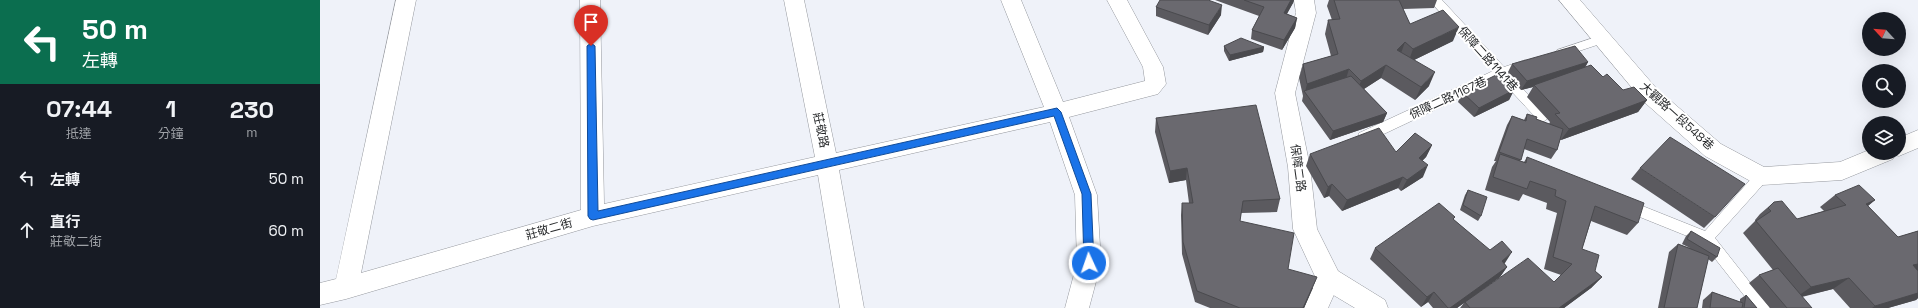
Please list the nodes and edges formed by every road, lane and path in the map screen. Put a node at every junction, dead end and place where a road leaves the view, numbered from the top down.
1 (406, 0) edge
2 (590, 0) edge
3 (794, 0) edge
4 (1011, 0) edge
5 (1118, 0) edge
6 (1304, 0) edge
7 (1435, 0) edge
8 (1570, 0) edge
9 (1602, 39) junction
10 (1552, 56) edge
11 (1537, 61) edge
12 (1501, 73) junction
13 (1057, 112) junction
14 (1542, 117) dead end
15 (1918, 139) edge
16 (1349, 144) edge
17 (1906, 144) edge
18 (1868, 160) edge
19 (828, 164) junction
20 (1762, 176) junction
21 (1612, 200) edge
22 (593, 216) junction
23 (1707, 238) junction
24 (1329, 279) junction
25 (346, 288) junction
26 (320, 294) edge
27 (852, 308) edge
28 (1077, 308) edge
29 (1316, 308) edge
30 (1376, 308) edge
31 (1763, 308) edge

1 - 25 street
2 - 22 street
3 - 19 street, 莊敬路
4 - 13 street
5 - 13 street, 莊敬二街
6 - 24 street, 保障二路
7 - 12 lane, 保障二路1141巷
8 - 9 street, 大觀路一段548巷
9 - 10 lane
9 - 20 street, 大觀路一段548巷
11 - 12 lane, 保障二路1167巷
12 - 14 lane, 保障二路1141巷
12 - 16 lane, 保障二路1167巷
13 - 19 street, 莊敬二街
13 - 28 street
15 - 17 street
18 - 20 street
19 - 22 street, 莊敬二街
19 - 27 street, 莊敬路
20 - 23 lane
21 - 23 lane
22 - 25 street, 莊敬二街
23 - 31 lane
24 - 29 street
24 - 30 street
25 - 26 street, 莊敬二街

